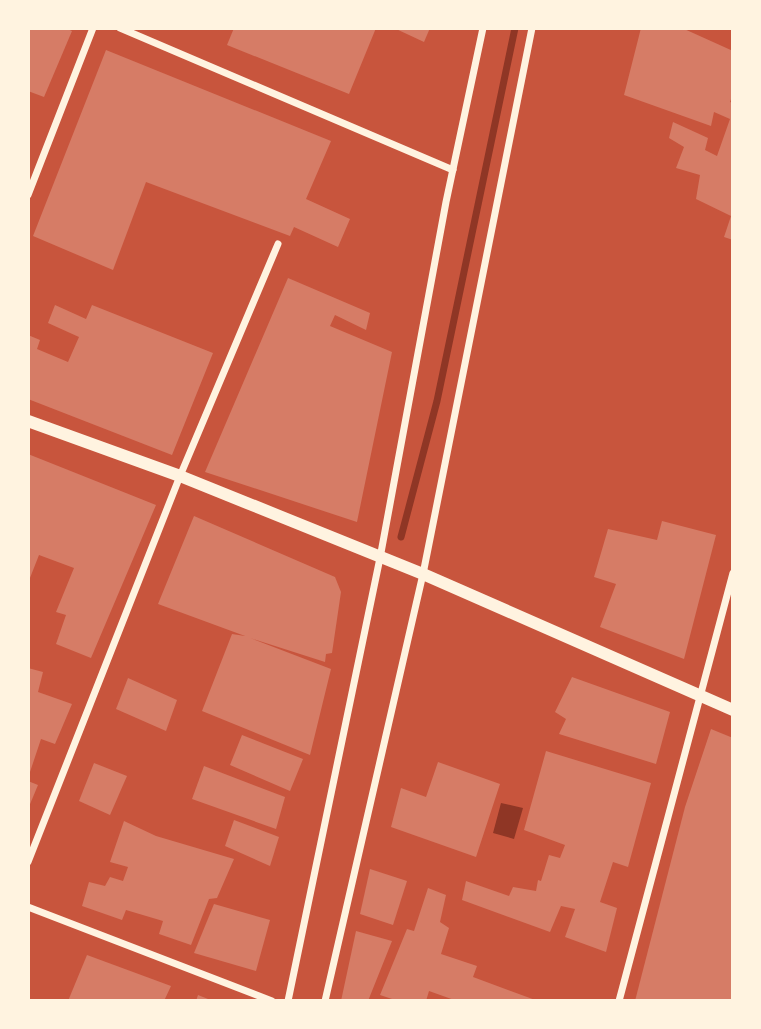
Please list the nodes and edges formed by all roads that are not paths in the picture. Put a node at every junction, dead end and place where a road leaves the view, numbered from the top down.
1 (93, 28) edge
2 (120, 28) edge
3 (483, 28) edge
4 (532, 28) edge
5 (453, 170) junction
6 (28, 195) edge
7 (278, 244) dead end
8 (28, 421) edge
9 (180, 476) junction
10 (380, 558) junction
11 (733, 573) edge
12 (423, 574) junction
13 (702, 697) junction
14 (733, 710) edge
15 (28, 862) edge
16 (28, 907) edge
17 (272, 1001) edge
18 (288, 1001) edge
19 (325, 1001) edge
20 (619, 1001) edge

1 - 6 street
2 - 5 street
3 - 5 street
4 - 12 street
5 - 10 street
7 - 9 street
8 - 9 street
9 - 10 street
9 - 15 street
10 - 12 street
10 - 18 street
11 - 13 street
12 - 13 street
12 - 19 street
13 - 14 street
13 - 20 street
16 - 17 street

